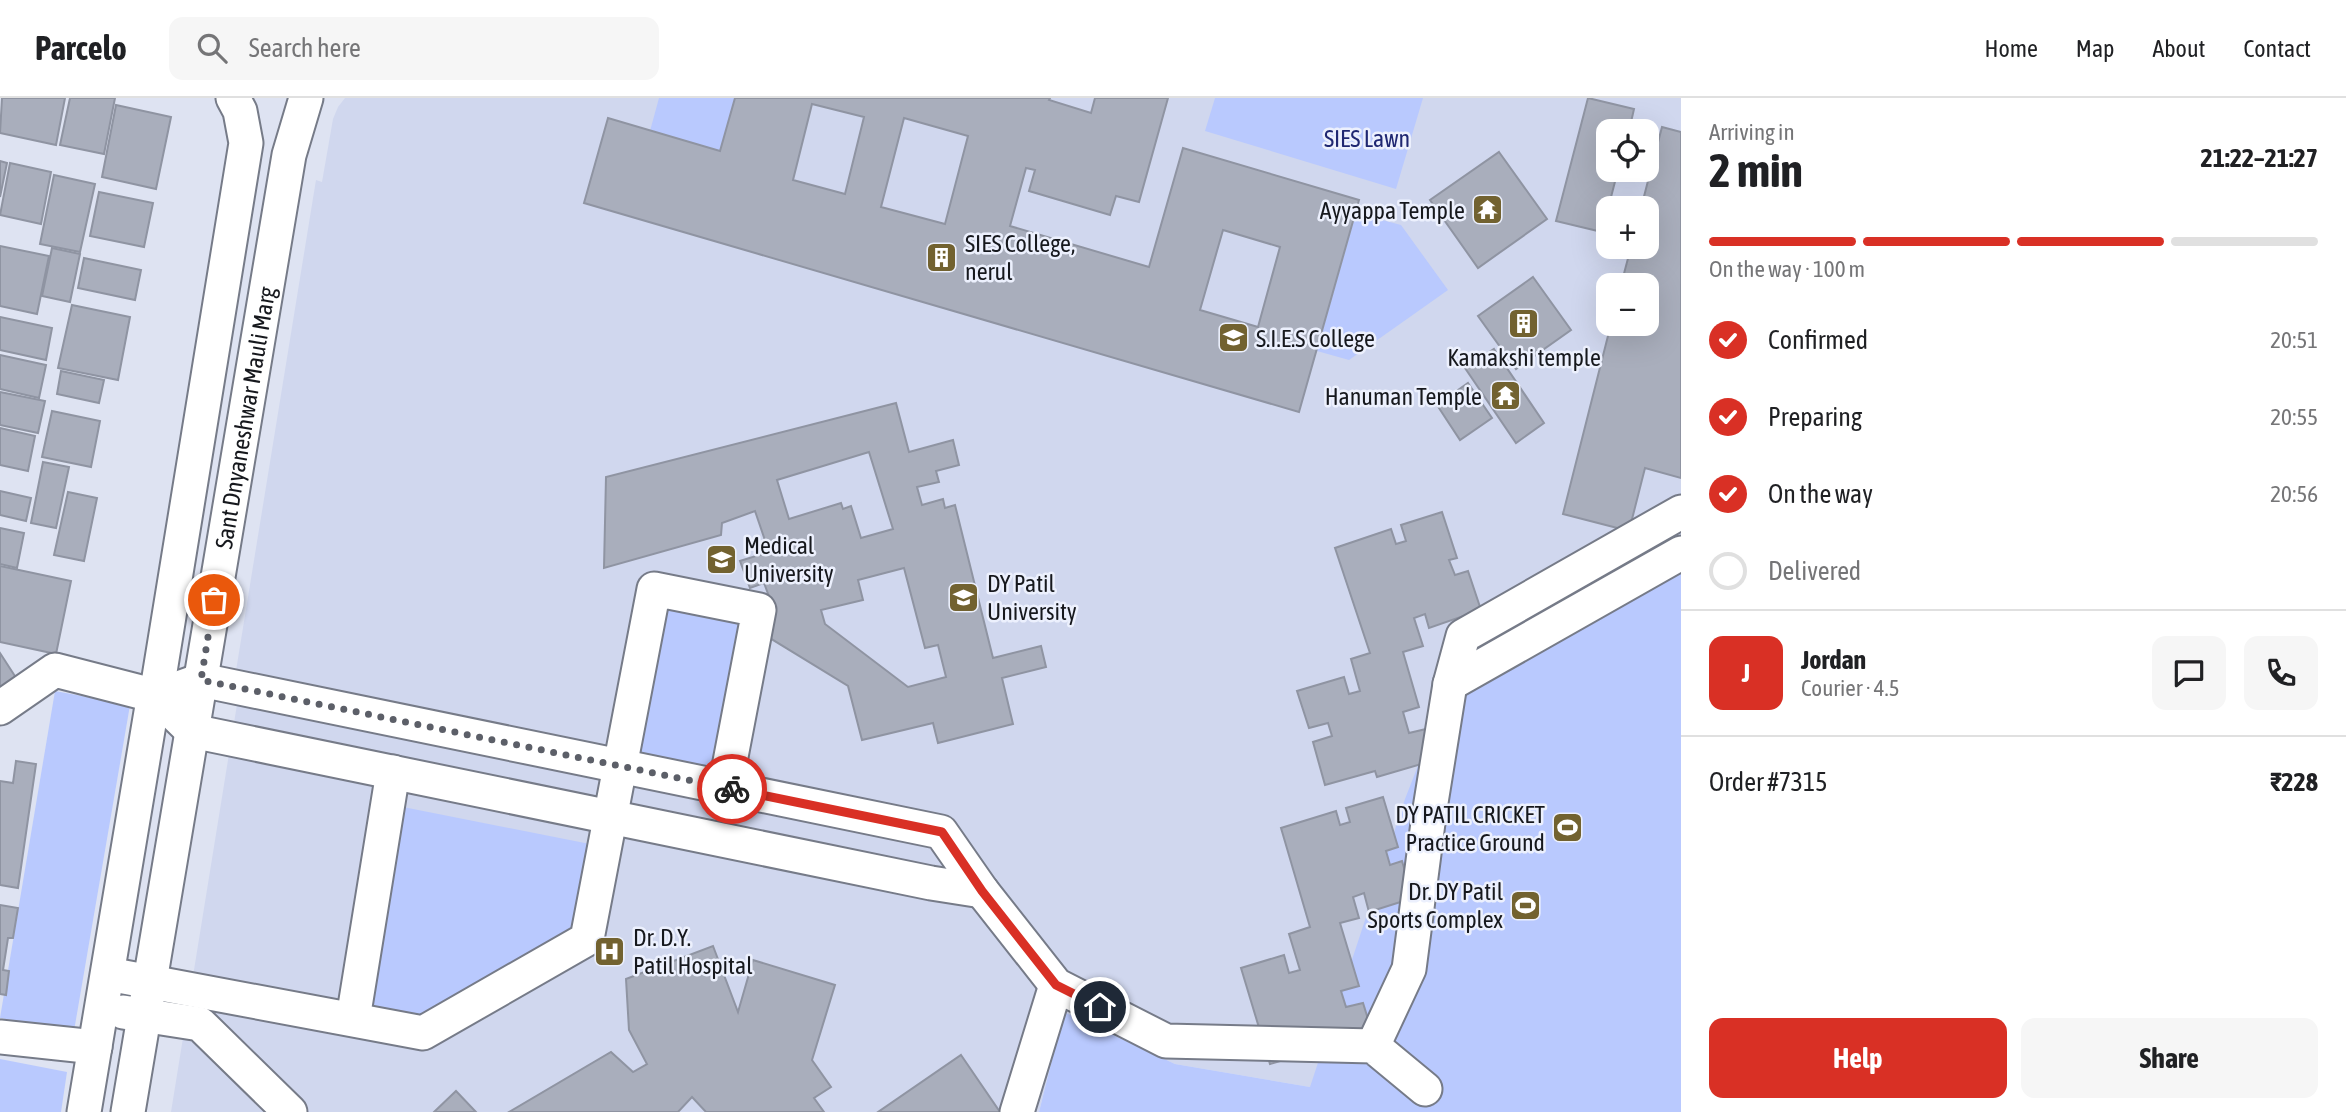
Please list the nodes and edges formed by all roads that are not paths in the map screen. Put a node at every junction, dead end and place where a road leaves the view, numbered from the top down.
1 (233, 98) edge
2 (306, 98) edge
3 (1681, 512) edge
4 (1681, 553) edge
5 (201, 680) junction
6 (1450, 684) junction
7 (156, 696) junction
8 (0, 708) edge
9 (192, 731) junction
10 (621, 766) junction
11 (393, 772) junction
12 (725, 788) junction
13 (611, 817) junction
14 (982, 891) junction
15 (108, 974) junction
16 (1056, 985) junction
17 (147, 998) junction
18 (102, 1009) junction
19 (353, 1019) junction
20 (0, 1037) edge
21 (1373, 1046) junction
22 (96, 1047) junction
23 (1425, 1089) dead end
24 (85, 1112) edge
25 (128, 1112) edge
26 (290, 1112) edge
27 (1017, 1112) edge

1 - 7 street, Sant Dnyaneshwar Mauli Marg
2 - 5 street, Sant Dnyaneshwar Mauli Marg
3 - 6 street
4 - 6 street
5 - 7 street
5 - 9 street, Sant Dnyaneshwar Mauli Marg
5 - 10 street
6 - 21 street
7 - 8 street
7 - 9 street
7 - 15 street, Sant Dnyaneshwar Mauli Marg
9 - 11 street
9 - 17 street, Sant Dnyaneshwar Mauli Marg
10 - 12 street
10 - 12 street
10 - 13 street
11 - 13 street
11 - 19 street
12 - 14 street
13 - 14 street
13 - 19 street
14 - 16 street
15 - 17 street
15 - 18 street, Sant Dnyaneshwar Mauli Marg
16 - 21 street
16 - 27 street
17 - 18 street
17 - 19 street
17 - 25 street, Sant Dnyaneshwar Mauli Marg
17 - 26 street
18 - 22 street, Sant Dnyaneshwar Mauli Marg
20 - 22 street
21 - 23 street
22 - 24 street, Sant Dnyaneshwar Mauli Marg

